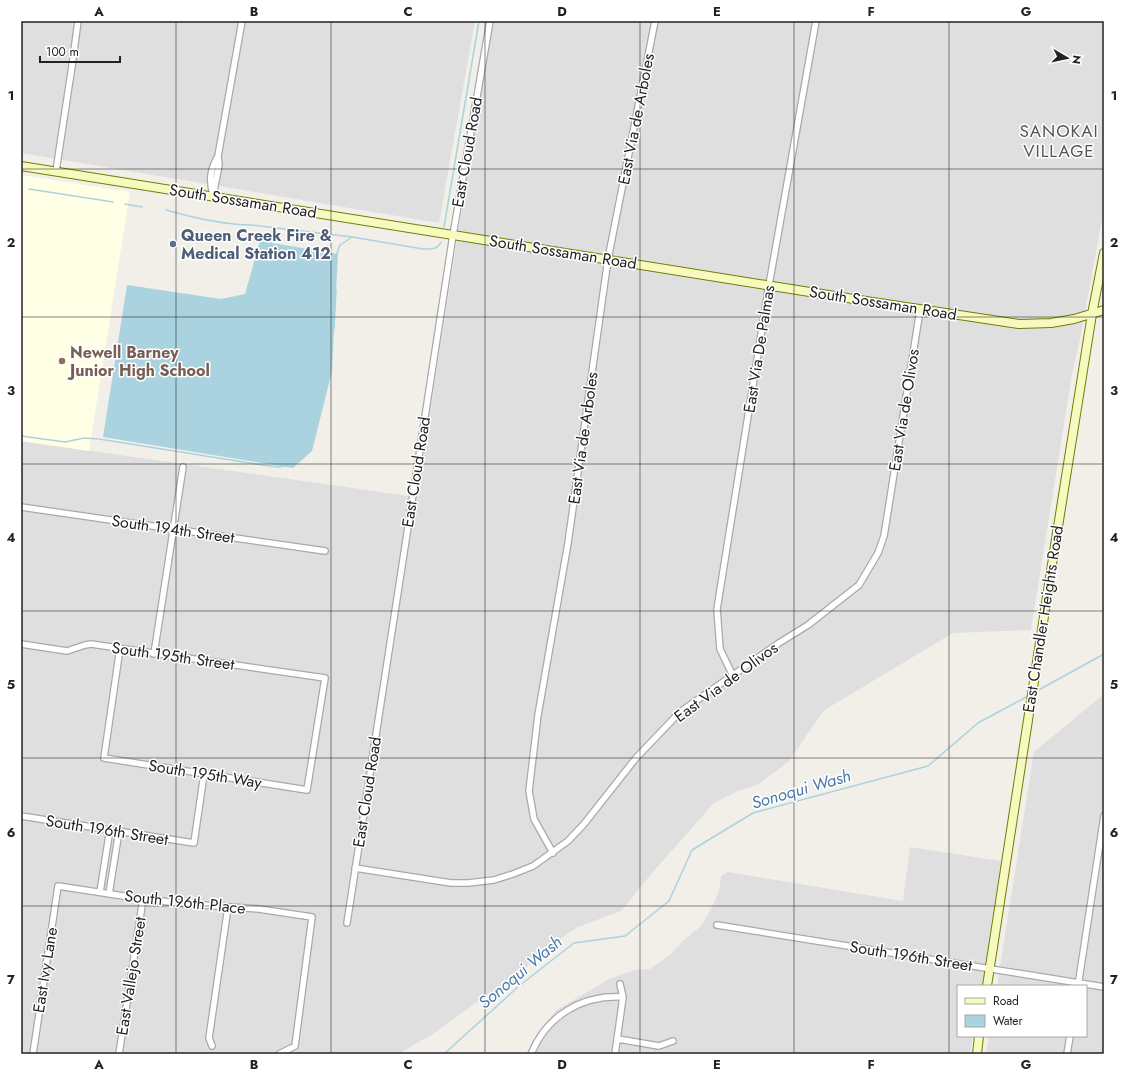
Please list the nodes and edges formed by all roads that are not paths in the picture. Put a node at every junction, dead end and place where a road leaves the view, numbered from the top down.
1 (78, 21) edge
2 (242, 21) edge
3 (490, 21) edge
4 (655, 21) edge
5 (816, 21) edge
6 (21, 166) edge
7 (56, 171) junction
8 (213, 196) junction
9 (453, 235) junction
10 (1104, 253) edge
11 (608, 259) junction
12 (769, 285) junction
13 (920, 310) junction
14 (1104, 310) edge
15 (1092, 314) junction
16 (182, 467) dead end
17 (21, 507) edge
18 (173, 528) junction
19 (325, 551) dead end
20 (21, 644) edge
21 (120, 648) junction
22 (154, 654) junction
23 (733, 676) junction
24 (204, 774) junction
25 (307, 790) joint
26 (21, 816) edge
27 (1104, 816) edge
28 (110, 829) junction
29 (119, 831) junction
30 (553, 853) junction
31 (355, 868) junction
32 (103, 873) junction
33 (112, 875) junction
34 (58, 886) joint
35 (100, 892) junction
36 (109, 894) junction
37 (143, 899) junction
38 (228, 908) junction
39 (347, 923) dead end
40 (717, 925) dead end
41 (990, 969) junction
42 (620, 984) dead end
43 (1078, 984) edge
44 (987, 985) edge
45 (1087, 985) edge
46 (1104, 987) edge
47 (623, 997) junction
48 (979, 1037) edge
49 (1070, 1037) edge
50 (618, 1040) junction
51 (673, 1041) dead end
52 (212, 1046) dead end
53 (33, 1054) edge
54 (119, 1054) edge
55 (279, 1054) edge
56 (531, 1054) edge
57 (615, 1054) edge
58 (977, 1054) edge
59 (1067, 1054) edge

1 - 7 street
2 - 8 street
3 - 9 street, East Cloud Road
4 - 11 street, East Via de Arboles
5 - 12 street, East Via De Palmas
6 - 7 main road, South Sossaman Road
7 - 8 main road, South Sossaman Road
8 - 9 main road, South Sossaman Road
9 - 11 main road, South Sossaman Road
9 - 31 street, East Cloud Road
10 - 15 main road, East Chandler Heights Road
11 - 12 main road, South Sossaman Road
11 - 30 street, East Via de Arboles
12 - 13 main road, South Sossaman Road
12 - 23 street, East Via De Palmas
13 - 15 main road, South Sossaman Road
13 - 23 street, East Via de Olivos
14 - 15 main road, South Sossaman Road
15 - 41 main road, East Chandler Heights Road
16 - 18 street
17 - 18 street, South 194th Street
18 - 19 street, South 194th Street
18 - 22 street
20 - 21 street, South 195th Street
21 - 22 street, South 195th Street
21 - 24 street, South 195th Way
22 - 25 street, South 195th Street
23 - 30 street, East Via de Olivos
24 - 25 street, South 195th Way
24 - 29 street, South 196th Street
26 - 28 street, South 196th Street
27 - 43 street
28 - 29 street, South 196th Street
28 - 32 street
29 - 33 street
30 - 31 street, East Via de Olivos
31 - 39 street, East Cloud Road
32 - 33 street
32 - 35 street
33 - 36 street
34 - 35 street, South 196th Place
34 - 53 street, East Ivy Lane
35 - 36 street, South 196th Place
36 - 37 street, South 196th Place
37 - 38 street, South 196th Place
37 - 54 street, East Vallejo Street
38 - 52 street
38 - 55 street, South 196th Place
40 - 41 street, South 196th Street
41 - 43 street, South 196th Street
41 - 44 main road, East Chandler Heights Road
42 - 47 street
45 - 46 street, South 196th Street
47 - 50 street
47 - 56 street
48 - 58 main road
49 - 59 street
50 - 51 street
50 - 57 street

